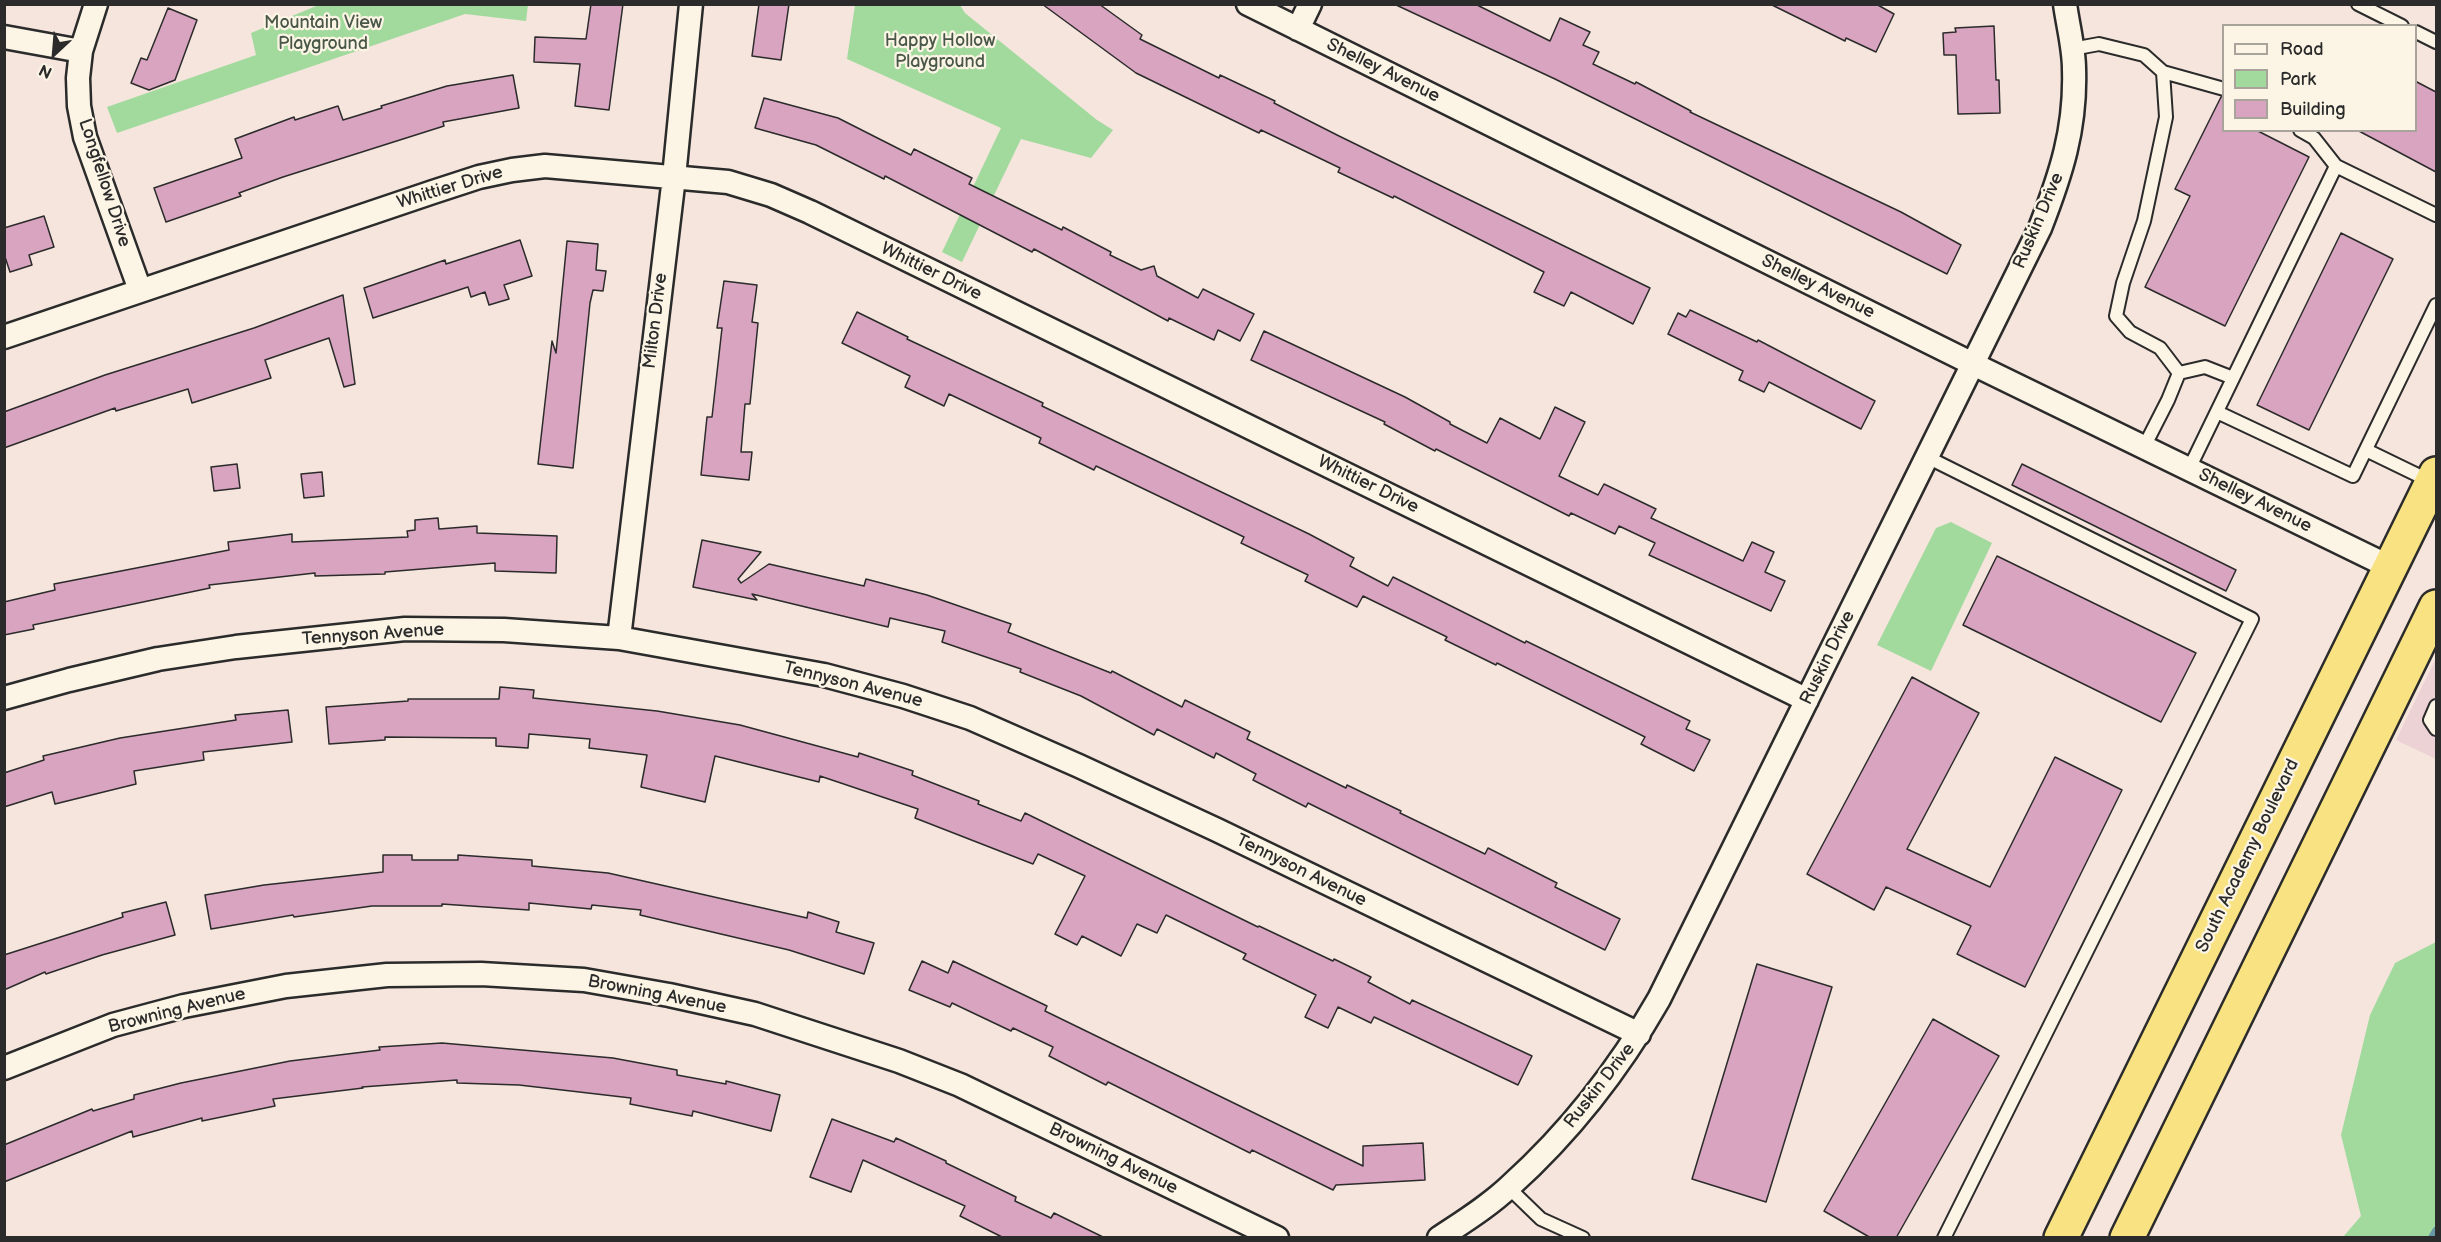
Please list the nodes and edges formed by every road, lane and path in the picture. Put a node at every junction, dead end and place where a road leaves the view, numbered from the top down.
1 (96, 4) edge
2 (691, 4) edge
3 (1248, 4) edge
4 (1310, 4) edge
5 (2065, 4) edge
6 (2358, 4) edge
7 (2398, 24) edge
8 (1298, 29) junction
9 (2417, 33) edge
10 (4, 37) edge
11 (2436, 42) edge
12 (2072, 49) junction
13 (81, 51) junction
14 (2163, 72) junction
15 (2222, 88) edge
16 (2304, 132) edge
17 (2336, 166) junction
18 (674, 177) junction
19 (2436, 215) edge
20 (141, 291) junction
21 (2436, 305) edge
22 (4, 337) edge
23 (1973, 364) junction
24 (2179, 373) junction
25 (2233, 378) junction
26 (2217, 412) junction
27 (2144, 447) junction
28 (2366, 450) junction
29 (1927, 457) junction
30 (2189, 469) junction
31 (2434, 478) edge
32 (2390, 567) junction
33 (2436, 607) edge
34 (619, 638) junction
35 (4, 698) edge
36 (1807, 700) junction
37 (2436, 706) edge
38 (2436, 729) edge
39 (1639, 1034) junction
40 (4, 1068) edge
41 (1509, 1188) junction
42 (1276, 1238) edge
43 (1439, 1238) edge
44 (1583, 1238) edge
45 (1944, 1238) edge
46 (2061, 1238) edge
47 (2127, 1238) edge

1 - 13 street, Longfellow Drive
2 - 18 street, Milton Drive
3 - 8 street, Shelley Avenue
4 - 8 street
5 - 12 street, Ruskin Drive
6 - 7 lane
8 - 23 street, Shelley Avenue
9 - 11 lane
10 - 13 street
12 - 14 lane
12 - 23 street, Ruskin Drive
13 - 20 street, Longfellow Drive
14 - 15 lane
14 - 24 lane
16 - 17 lane
17 - 19 lane
17 - 25 lane
18 - 20 street, Whittier Drive
18 - 34 street, Milton Drive
18 - 36 street, Whittier Drive
20 - 22 street, Whittier Drive
21 - 28 lane
23 - 27 street, Shelley Avenue
23 - 29 street, Ruskin Drive
24 - 25 lane
24 - 27 lane
25 - 26 lane
26 - 28 lane
26 - 30 lane
27 - 30 street, Shelley Avenue
28 - 31 lane
29 - 36 street, Ruskin Drive
29 - 45 lane
30 - 32 street, Shelley Avenue
31 - 32 highway, South Academy Boulevard
32 - 46 highway, South Academy Boulevard
33 - 47 highway
34 - 35 street, Tennyson Avenue
34 - 39 street, Tennyson Avenue
36 - 39 street, Ruskin Drive
37 - 38 lane
39 - 41 street, Ruskin Drive
40 - 42 street, Browning Avenue
41 - 43 street, Ruskin Drive
41 - 44 lane

